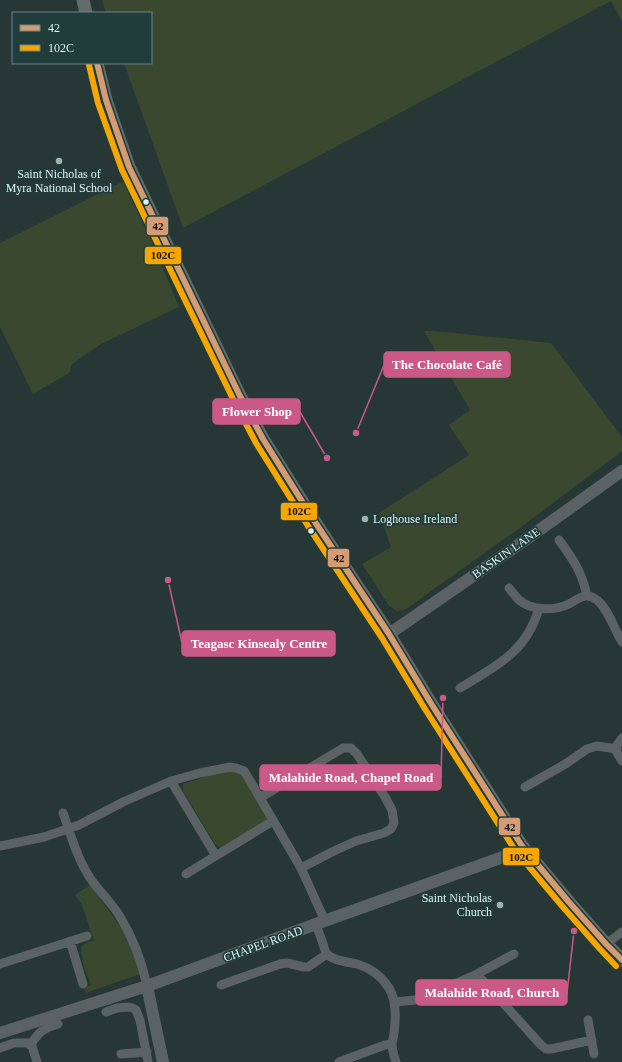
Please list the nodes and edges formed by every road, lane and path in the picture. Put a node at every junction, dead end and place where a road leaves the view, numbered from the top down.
1 (83, 0) edge
2 (86, 12) edge
3 (97, 64) edge
4 (622, 470) edge
5 (559, 540) dead end
6 (509, 588) dead end
7 (587, 596) junction
8 (539, 608) junction
9 (389, 634) junction
10 (622, 642) edge
11 (460, 688) dead end
12 (622, 738) edge
13 (616, 749) junction
14 (622, 761) edge
15 (171, 781) junction
16 (525, 787) dead end
17 (260, 798) junction
18 (63, 813) dead end
19 (273, 821) junction
20 (68, 828) junction
21 (0, 846) edge
22 (522, 846) junction
23 (216, 856) junction
24 (301, 868) junction
25 (186, 874) dead end
26 (320, 923) junction
27 (622, 932) edge
28 (87, 936) dead end
29 (70, 941) junction
30 (606, 944) junction
31 (327, 954) junction
32 (514, 954) dead end
33 (622, 960) edge
34 (0, 964) edge
35 (477, 974) junction
36 (83, 984) dead end
37 (221, 985) dead end
38 (147, 986) junction
39 (394, 1002) junction
40 (106, 1012) dead end
41 (588, 1020) dead end
42 (58, 1024) dead end
43 (0, 1032) edge
44 (592, 1040) junction
45 (391, 1044) junction
46 (30, 1045) junction
47 (0, 1048) edge
48 (147, 1052) junction
49 (122, 1054) dead end
50 (594, 1054) dead end
51 (37, 1062) edge
52 (148, 1062) edge
53 (163, 1062) edge
54 (339, 1062) edge
55 (396, 1062) edge

1 - 2 main road
3 - 9 main road
4 - 9 street, BASKIN LANE
5 - 7 street
6 - 8 street
7 - 8 street
7 - 10 street
8 - 11 street
9 - 22 main road
12 - 13 street
13 - 14 street
13 - 16 street
15 - 17 street
15 - 20 street
15 - 23 street
17 - 19 street
17 - 24 street
18 - 20 street
19 - 23 street
19 - 24 street
20 - 21 street
20 - 38 street
22 - 26 street, CHAPEL ROAD
22 - 30 main road
23 - 25 street
24 - 26 street
26 - 31 street
26 - 38 street, CHAPEL ROAD
27 - 30 street
28 - 29 street
29 - 34 street
29 - 36 street
30 - 33 main road
31 - 37 street
31 - 39 street
32 - 35 street
35 - 39 street
35 - 44 street
38 - 43 street, CHAPEL ROAD
38 - 53 street
39 - 45 street
40 - 48 street
41 - 44 street
42 - 46 street
44 - 50 street
45 - 54 street
45 - 55 street
46 - 47 street
46 - 51 street
48 - 49 street
48 - 52 street

